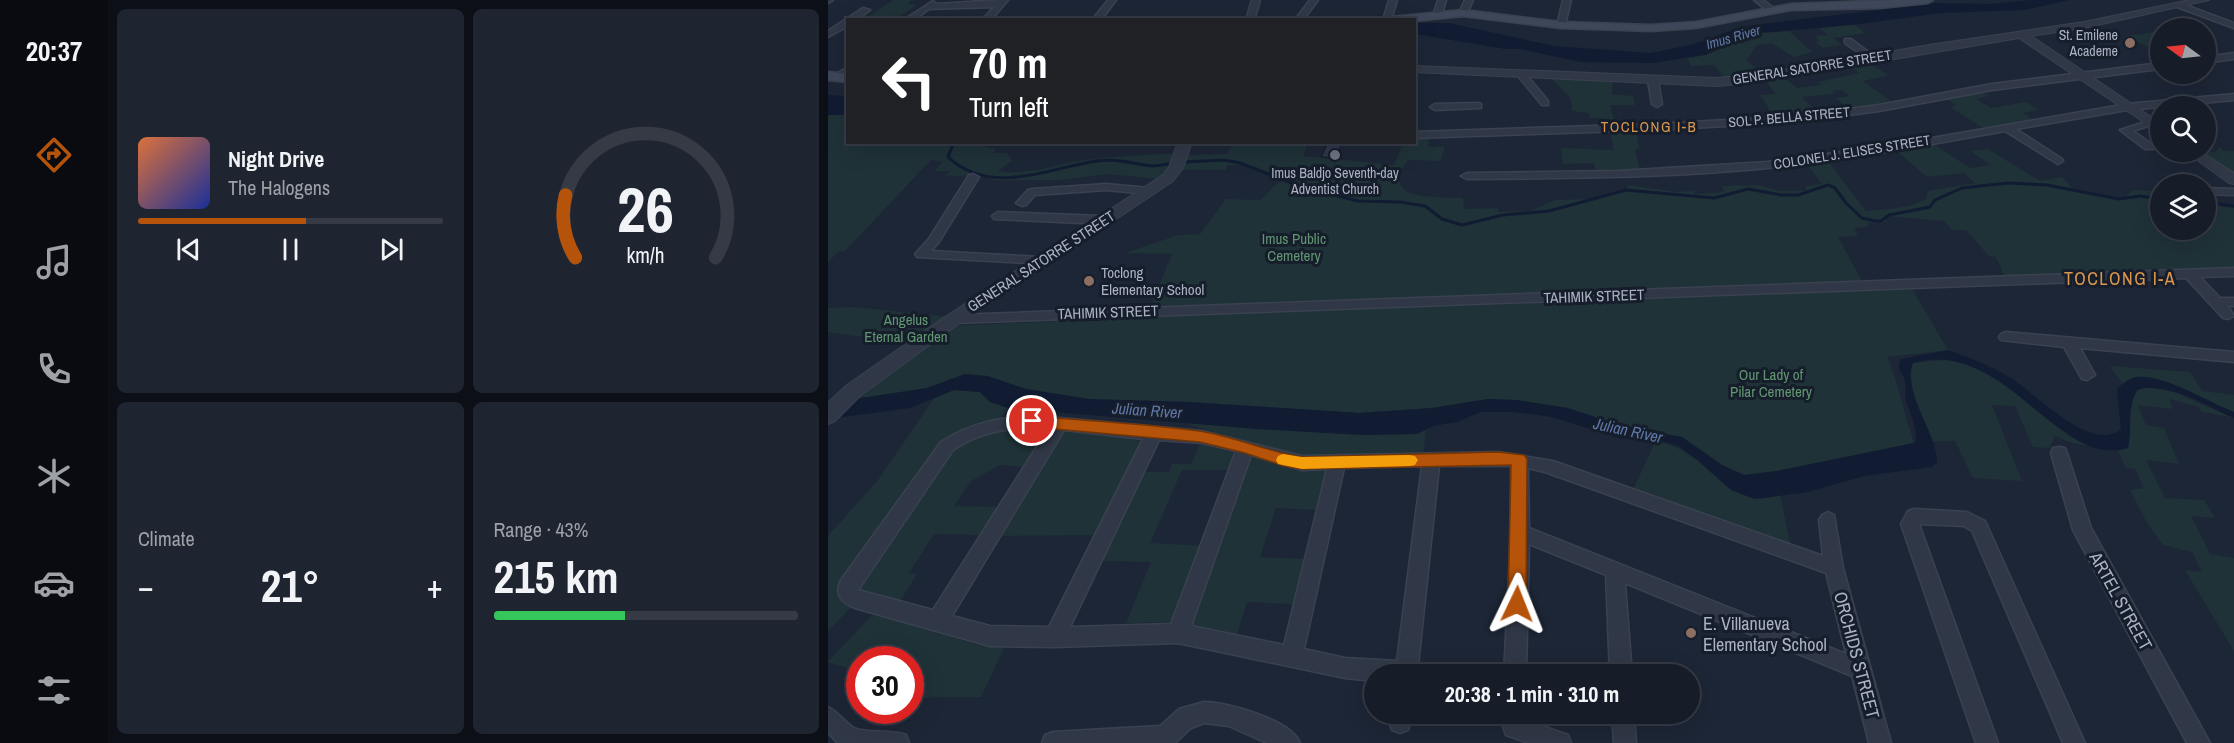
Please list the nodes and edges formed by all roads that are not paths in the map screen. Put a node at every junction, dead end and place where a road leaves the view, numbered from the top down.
1 (937, 0) edge
2 (1112, 0) edge
3 (1256, 0) edge
4 (1314, 0) edge
5 (1393, 0) edge
6 (1442, 0) edge
7 (1469, 0) edge
8 (1567, 0) edge
9 (1758, 0) edge
10 (1928, 0) edge
11 (2204, 0) edge
12 (1003, 2) edge
13 (1888, 2) edge
14 (1807, 3) edge
15 (1850, 3) edge
16 (2177, 3) edge
17 (957, 5) junction
18 (927, 7) junction
19 (866, 10) dead end
20 (1772, 10) junction
21 (948, 12) dead end
22 (1438, 13) junction
23 (1463, 13) junction
24 (854, 18) edge
25 (911, 18) edge
26 (988, 18) edge
27 (1098, 18) edge
28 (1251, 18) edge
29 (1300, 18) edge
30 (1389, 18) edge
31 (1403, 18) edge
32 (846, 23) edge
33 (1561, 25) junction
34 (2234, 26) edge
35 (2022, 34) junction
36 (828, 35) edge
37 (1848, 41) dead end
38 (2234, 56) edge
39 (1871, 57) junction
40 (2216, 58) edge
41 (2150, 67) edge
42 (1416, 69) edge
43 (1521, 74) junction
44 (2079, 76) junction
45 (1653, 81) junction
46 (2234, 97) edge
47 (1545, 103) dead end
48 (1657, 104) dead end
49 (1478, 106) dead end
50 (1435, 107) dead end
51 (2127, 107) junction
52 (1449, 120) junction
53 (2150, 122) edge
54 (2005, 127) junction
55 (2150, 127) edge
56 (1416, 134) edge
57 (2138, 139) junction
58 (2120, 141) dead end
59 (2149, 147) dead end
60 (1181, 156) edge
61 (2058, 161) dead end
62 (2208, 162) edge
63 (1467, 176) dead end
64 (973, 177) dead end
65 (2234, 180) edge
66 (1149, 191) junction
67 (2216, 191) edge
68 (2234, 192) edge
69 (1022, 203) dead end
70 (998, 216) dead end
71 (1103, 220) junction
72 (1040, 261) junction
73 (2234, 272) edge
74 (2191, 275) junction
75 (2231, 309) edge
76 (954, 319) junction
77 (2006, 337) dead end
78 (2069, 342) junction
79 (2234, 357) edge
80 (2087, 375) dead end
81 (828, 416) edge
82 (1059, 425) junction
83 (1152, 434) junction
84 (1246, 447) junction
85 (2059, 453) dead end
86 (1519, 459) junction
87 (1431, 460) junction
88 (1338, 462) junction
89 (1828, 520) dead end
90 (1520, 532) junction
91 (1834, 568) junction
92 (1615, 571) junction
93 (938, 620) junction
94 (1178, 633) junction
95 (1055, 637) junction
96 (1292, 657) junction
97 (1407, 664) edge
98 (1515, 664) edge
99 (1620, 664) edge
100 (1859, 669) junction
101 (1364, 670) edge
102 (828, 718) edge
103 (1624, 724) edge
104 (1514, 728) edge
105 (1163, 740) edge
106 (1278, 740) edge
107 (847, 741) edge
108 (898, 743) edge
109 (1053, 743) edge
110 (1560, 743) edge
111 (1625, 743) edge
112 (1880, 743) edge
113 (1987, 743) edge
114 (2074, 743) edge
115 (2199, 743) edge

1 - 18 street
2 - 27 street
3 - 28 street
4 - 29 street
5 - 30 street
6 - 22 street
7 - 23 street
8 - 33 street
9 - 20 street
10 - 13 main road
11 - 16 street, GENERAL SATORRE STREET
12 - 17 street
12 - 26 street
13 - 15 main road
14 - 15 main road
14 - 20 main road
16 - 34 street
16 - 35 street, GENERAL SATORRE STREET
17 - 18 street
17 - 21 street
18 - 25 street
19 - 24 street
20 - 33 main road
22 - 23 main road
22 - 31 main road
23 - 33 main road
32 - 36 street
35 - 39 street, GENERAL SATORRE STREET
35 - 44 street
37 - 39 street
38 - 40 street
39 - 45 street, GENERAL SATORRE STREET
41 - 44 street, SOL P. BELLA STREET
42 - 43 street, GENERAL SATORRE STREET
43 - 45 street, GENERAL SATORRE STREET
43 - 47 street
44 - 51 street
44 - 52 street, SOL P. BELLA STREET
45 - 48 street
46 - 51 street, COLONEL J. ELISES STREET
49 - 52 street
50 - 52 street
51 - 53 street
51 - 54 street, COLONEL J. ELISES STREET
52 - 56 street, SOL P. BELLA STREET
54 - 61 street
54 - 63 street, COLONEL J. ELISES STREET
55 - 57 street
57 - 58 street
57 - 59 street
60 - 66 street, GENERAL SATORRE STREET
62 - 65 street
64 - 72 street
66 - 69 street
66 - 71 street, GENERAL SATORRE STREET
67 - 68 street
70 - 71 street
71 - 72 street, GENERAL SATORRE STREET
72 - 76 street, GENERAL SATORRE STREET
73 - 74 street, TAHIMIK STREET
74 - 75 street
74 - 76 street, TAHIMIK STREET
76 - 81 street, GENERAL SATORRE STREET
77 - 78 street
78 - 79 street
78 - 80 street
82 - 83 street
82 - 93 street
82 - 93 street
83 - 84 street
83 - 95 street
84 - 88 street
84 - 94 street
85 - 115 street, ARTEL STREET
86 - 87 street
86 - 90 street
86 - 91 street
87 - 88 street
87 - 97 street
88 - 96 street
89 - 91 street, ORCHIDS STREET
90 - 92 street
90 - 98 street
91 - 100 street, ORCHIDS STREET
92 - 99 street
92 - 100 street
93 - 95 street
94 - 95 street
94 - 96 street
96 - 101 street
100 - 112 street, ORCHIDS STREET
102 - 107 street
103 - 111 street
104 - 110 street
105 - 106 street
105 - 109 street
107 - 108 street
113 - 114 street

